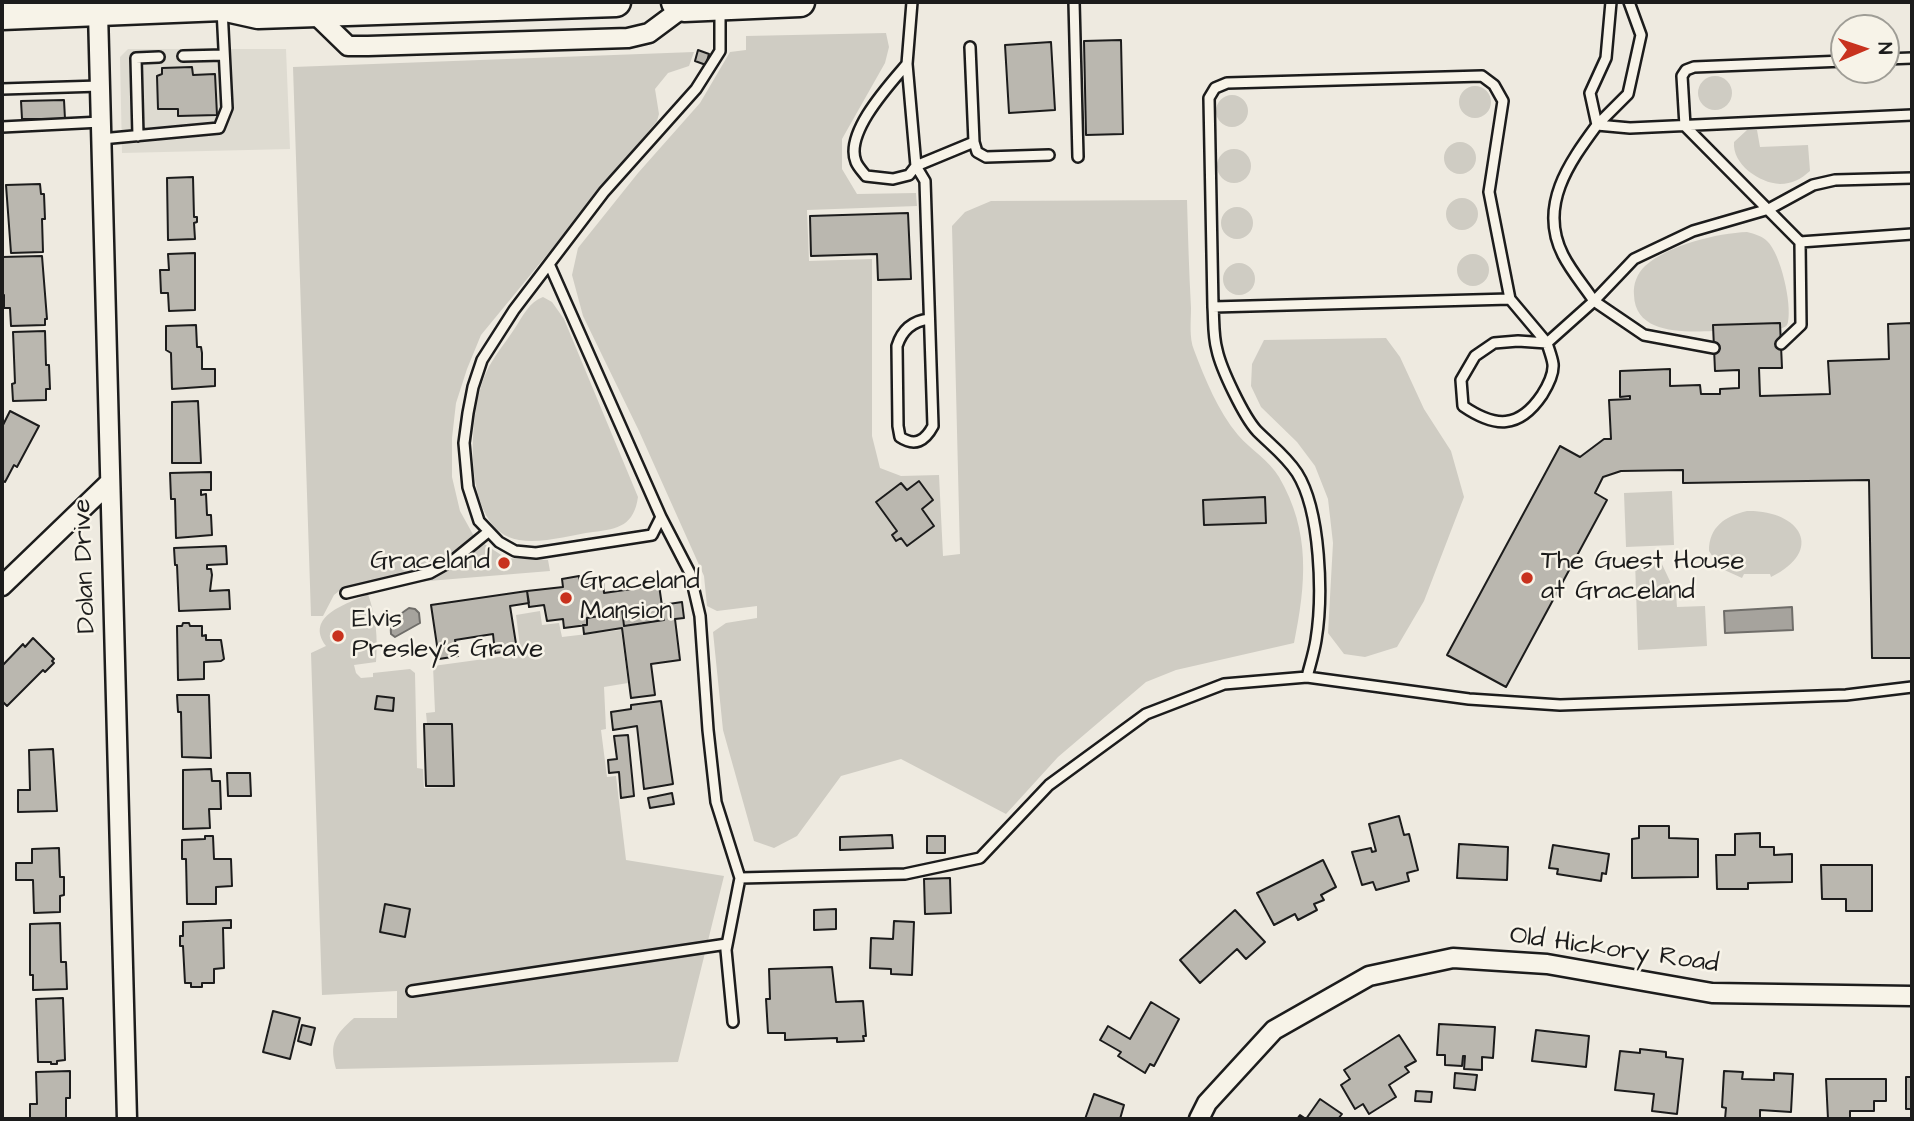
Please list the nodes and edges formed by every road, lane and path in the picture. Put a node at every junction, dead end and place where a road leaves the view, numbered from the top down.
1 (616, 2) edge
2 (800, 2) edge
3 (912, 2) edge
4 (1074, 2) edge
5 (1611, 2) edge
6 (1629, 2) edge
7 (226, 4) edge
8 (680, 4) edge
9 (720, 4) edge
10 (98, 12) junction
11 (313, 12) junction
12 (2, 15) edge
13 (970, 47) dead end
14 (224, 55) junction
15 (184, 56) dead end
16 (159, 57) dead end
17 (1830, 62) edge
18 (907, 64) junction
19 (100, 86) junction
20 (2, 89) edge
21 (1912, 115) edge
22 (1597, 125) junction
23 (1685, 126) junction
24 (2, 127) edge
25 (101, 131) junction
26 (138, 136) junction
27 (974, 142) junction
28 (1049, 155) dead end
29 (1078, 157) dead end
30 (916, 166) junction
31 (1912, 178) edge
32 (1769, 209) junction
33 (1912, 234) edge
34 (1800, 242) junction
35 (550, 266) junction
36 (1510, 299) junction
37 (1594, 301) junction
38 (1213, 307) junction
39 (929, 319) junction
40 (1547, 343) junction
41 (1781, 344) dead end
42 (1714, 348) dead end
43 (110, 482) junction
44 (661, 517) junction
45 (488, 532) junction
46 (2, 586) edge
47 (346, 593) dead end
48 (1307, 677) junction
49 (1912, 687) edge
50 (740, 878) junction
51 (727, 944) junction
52 (412, 991) dead end
53 (1912, 996) edge
54 (733, 1022) dead end
55 (127, 1119) edge
56 (1199, 1119) edge

1 - 11 main road
2 - 9 main road
3 - 18 lane
4 - 29 lane
5 - 22 lane
6 - 22 lane
7 - 10 main road
7 - 11 main road
7 - 14 lane
8 - 9 main road
8 - 11 street
9 - 35 lane
10 - 12 main road
10 - 19 street, Dolan Drive
13 - 27 lane
14 - 15 lane
14 - 26 lane
16 - 26 lane
17 - 23 lane
18 - 30 lane
18 - 30 lane
19 - 20 lane
19 - 25 street, Dolan Drive
21 - 23 lane
22 - 23 lane
22 - 37 lane
23 - 32 lane
24 - 25 lane
25 - 26 lane
25 - 43 street, Dolan Drive
27 - 28 lane
27 - 30 lane
30 - 39 lane
31 - 32 lane
32 - 34 lane
32 - 37 lane
33 - 34 lane
34 - 41 lane
35 - 44 lane
35 - 45 lane
36 - 38 lane
36 - 38 lane
36 - 40 lane
37 - 40 lane
37 - 42 lane
38 - 48 lane
39 - 39 lane
40 - 40 lane
43 - 46 street
43 - 55 street, Dolan Drive
44 - 45 lane
44 - 50 lane
45 - 47 lane
48 - 49 lane
48 - 50 lane
50 - 51 lane
51 - 52 lane
51 - 54 lane
53 - 56 street, Old Hickory Road

